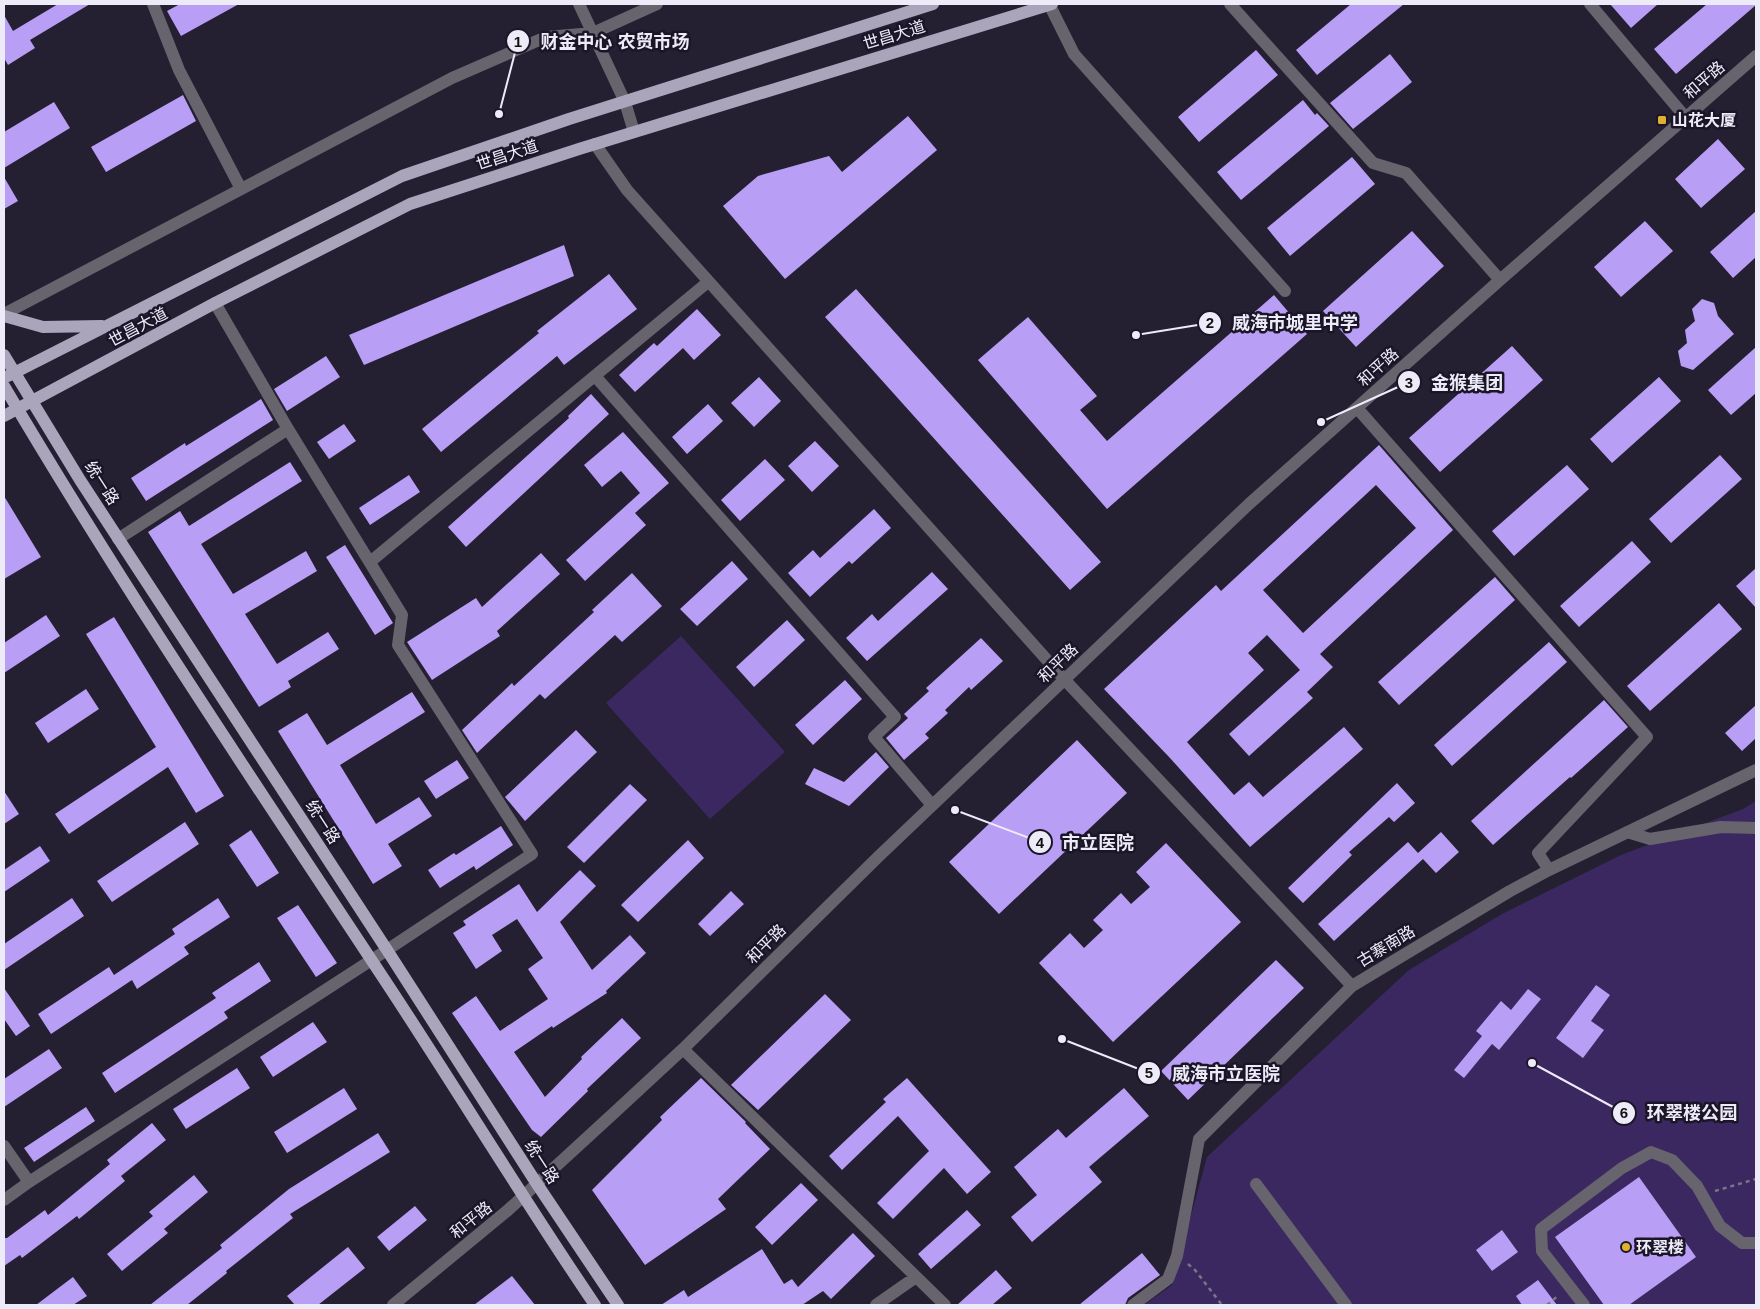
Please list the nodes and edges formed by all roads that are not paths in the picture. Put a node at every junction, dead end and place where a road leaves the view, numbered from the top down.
1 (153, 4) edge
2 (579, 4) edge
3 (657, 4) edge
4 (933, 4) edge
5 (1050, 4) edge
6 (1230, 4) edge
7 (1590, 4) edge
8 (593, 34) junction
9 (1754, 64) edge
10 (625, 102) junction
11 (1686, 118) junction
12 (634, 132) junction
13 (595, 144) junction
14 (241, 189) junction
15 (1500, 280) junction
16 (708, 282) junction
17 (1285, 291) dead end
18 (215, 303) junction
19 (4, 315) edge
20 (107, 326) junction
21 (4, 355) edge
22 (9, 376) edge
23 (594, 376) junction
24 (4, 386) edge
25 (32, 401) junction
26 (1357, 408) junction
27 (18, 409) junction
28 (4, 416) edge
29 (288, 429) junction
30 (118, 539) junction
31 (370, 562) junction
32 (1064, 679) junction
33 (1756, 770) edge
34 (932, 805) junction
35 (1756, 828) edge
36 (1627, 832) junction
37 (1549, 870) junction
38 (387, 950) junction
39 (372, 960) junction
40 (1352, 986) junction
41 (683, 1049) junction
42 (4, 1146) edge
43 (29, 1182) junction
44 (537, 1184) junction
45 (1256, 1184) dead end
46 (523, 1197) junction
47 (4, 1200) edge
48 (1756, 1243) edge
49 (916, 1278) junction
50 (393, 1305) edge
51 (595, 1305) edge
52 (618, 1305) edge
53 (876, 1305) edge
54 (944, 1305) edge
55 (1133, 1305) edge
56 (1346, 1305) edge
57 (1584, 1305) edge

1 - 14 street
2 - 8 street
3 - 8 street
4 - 10 main road, 世昌大道
5 - 12 main road, 世昌大道
5 - 17 street
6 - 15 street
7 - 11 street
8 - 10 street
8 - 14 street
9 - 11 street, 和平路
10 - 12 street
10 - 20 main road, 世昌大道
11 - 15 street, 和平路
12 - 13 main road, 世昌大道
13 - 16 street, 古寨南路
13 - 18 main road, 世昌大道
14 - 19 street
15 - 26 street, 和平路
16 - 23 street
16 - 32 street, 古寨南路
18 - 25 main road, 世昌大道
18 - 29 street
19 - 20 main road
20 - 22 main road, 世昌大道
21 - 22 main road, 统一路
22 - 25 main road, 统一路
23 - 31 street
23 - 34 street
24 - 27 main road, 统一路
25 - 27 main road, 世昌大道
25 - 30 main road, 统一路
26 - 32 street, 和平路
26 - 37 street
27 - 28 main road, 世昌大道
27 - 39 main road, 统一路
29 - 30 street
29 - 31 street
30 - 38 main road, 统一路
31 - 38 street
32 - 34 street, 和平路
32 - 40 street, 古寨南路
33 - 36 street, 古寨南路
34 - 41 street, 和平路
35 - 36 street
36 - 37 street, 古寨南路
37 - 40 street, 古寨南路
38 - 39 street
38 - 44 main road, 统一路
39 - 43 street
39 - 46 main road, 统一路
40 - 55 street
41 - 44 street, 和平路
41 - 49 street
42 - 43 street
43 - 47 street
44 - 46 street, 和平路
44 - 52 main road, 统一路
45 - 56 street
46 - 50 street, 和平路
46 - 51 main road, 统一路
48 - 57 street
49 - 53 street
49 - 54 street

